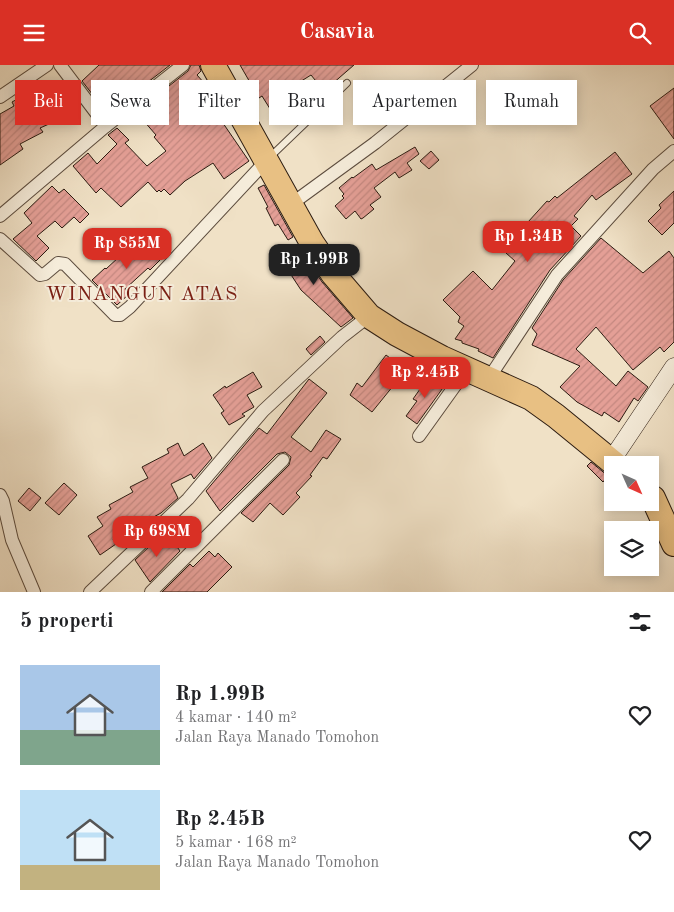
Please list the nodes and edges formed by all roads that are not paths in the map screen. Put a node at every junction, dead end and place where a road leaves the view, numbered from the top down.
1 (47, 65) edge
2 (60, 65) edge
3 (183, 65) edge
4 (212, 65) edge
5 (472, 65) edge
6 (347, 83) dead end
7 (0, 97) edge
8 (106, 126) junction
9 (674, 151) edge
10 (266, 161) junction
11 (290, 205) junction
12 (0, 217) edge
13 (0, 239) edge
14 (369, 316) junction
15 (674, 367) edge
16 (467, 369) junction
17 (489, 378) junction
18 (419, 436) dead end
19 (605, 456) edge
20 (617, 456) edge
21 (283, 460) dead end
22 (0, 495) edge
23 (659, 502) edge
24 (659, 511) edge
25 (674, 513) edge
26 (674, 544) edge
27 (34, 592) edge
28 (90, 592) edge
29 (151, 592) edge

1 - 7 street
2 - 8 street
3 - 8 street
4 - 10 highway
5 - 11 street
6 - 10 lane
8 - 12 street
9 - 17 street
10 - 11 highway
10 - 13 street
11 - 14 highway
14 - 16 highway
14 - 28 street
15 - 20 street
16 - 17 highway
16 - 18 street
17 - 19 highway
21 - 29 street
22 - 27 street
23 - 25 highway
24 - 26 highway

